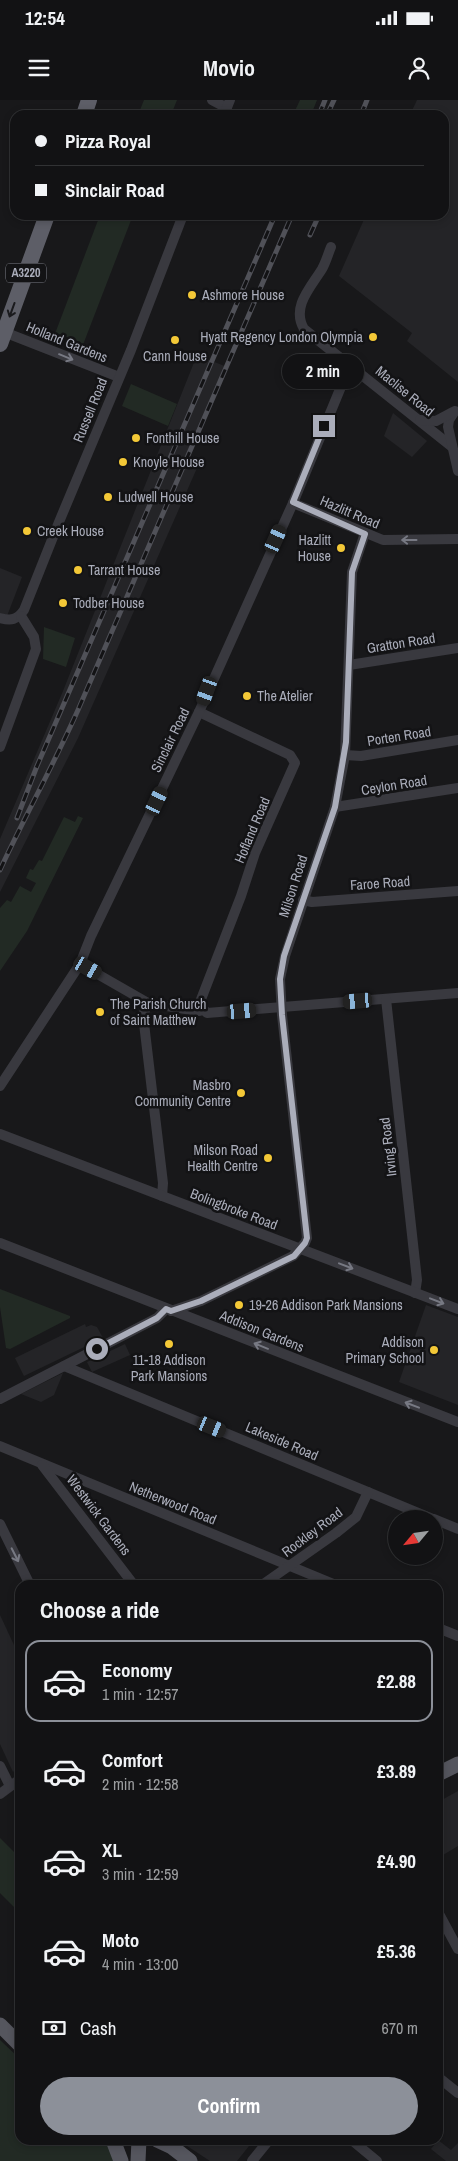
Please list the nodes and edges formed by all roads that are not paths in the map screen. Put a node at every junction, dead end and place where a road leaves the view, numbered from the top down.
1 (212, 100) edge
2 (227, 108) edge
3 (45, 220) edge
4 (181, 220) edge
5 (331, 247) dead end
6 (2, 338) edge
7 (350, 365) junction
8 (118, 377) junction
9 (456, 410) edge
10 (418, 419) junction
11 (451, 446) junction
12 (458, 471) edge
13 (293, 502) junction
14 (365, 534) junction
15 (458, 539) edge
16 (20, 616) junction
17 (0, 618) edge
18 (458, 648) edge
19 (349, 665) junction
20 (199, 712) junction
21 (458, 740) edge
22 (0, 747) edge
23 (345, 755) junction
24 (458, 788) edge
25 (335, 807) junction
26 (458, 891) edge
27 (303, 900) junction
28 (80, 964) junction
29 (458, 993) edge
30 (386, 998) junction
31 (148, 1003) junction
32 (281, 1007) junction
33 (198, 1011) junction
34 (0, 1086) edge
35 (0, 1134) edge
36 (162, 1196) junction
37 (0, 1244) edge
38 (301, 1249) junction
39 (415, 1293) junction
40 (201, 1301) junction
41 (458, 1309) edge
42 (169, 1310) junction
43 (206, 1324) junction
44 (64, 1366) junction
45 (0, 1399) edge
46 (458, 1422) edge
47 (0, 1446) edge
48 (40, 1462) junction
49 (368, 1492) junction
50 (412, 1510) edge
51 (443, 1523) edge
52 (0, 1524) edge
53 (458, 1529) edge
54 (291, 1566) junction
55 (28, 1580) edge
56 (130, 1580) edge
57 (270, 1580) edge
58 (324, 1580) edge
59 (443, 1630) edge
60 (458, 1636) edge
61 (458, 1764) edge
62 (0, 1766) edge
63 (443, 1772) edge
64 (15, 1782) edge
65 (10, 1786) junction
66 (0, 1794) edge
67 (443, 1921) edge
68 (458, 1949) edge
69 (0, 2025) edge
70 (15, 2040) edge
71 (443, 2081) edge
72 (458, 2093) edge
73 (115, 2145) edge
74 (139, 2145) edge
75 (168, 2145) edge
76 (265, 2145) edge
77 (358, 2145) edge
78 (122, 2161) edge
79 (138, 2161) edge
80 (190, 2161) edge
81 (252, 2161) edge
82 (377, 2161) edge

1 - 2 street
3 -> 6 highway, A3220
4 - 8 street, Russell Road
5 - 7 street, Maclise Road
6 -> 8 street, Holland Gardens
7 - 10 street, Maclise Road
7 - 13 street, Sinclair Road
8 - 16 street, Russell Road
9 - 10 street
9 - 11 street
10 - 11 street, Maclise Road
11 - 12 street
13 - 14 street, Hazlitt Road
13 - 20 street, Sinclair Road
15 -> 14 street, Hazlitt Road
14 - 19 street, Milson Road
16 - 17 street
16 - 22 street
18 - 19 street, Gratton Road
19 - 23 street, Milson Road
20 - 28 street, Sinclair Road
20 - 33 street, Hofland Road
21 - 23 street, Porten Road
23 - 25 street, Milson Road
24 - 25 street, Ceylon Road
25 - 27 street, Milson Road
26 - 27 street, Faroe Road
27 - 32 street, Milson Road
28 - 31 street
28 - 34 street, Sinclair Road
29 - 30 street
30 - 32 street
30 - 39 street, Irving Road
31 - 33 street
31 - 36 street
32 - 33 street
32 - 38 street, Milson Road
35 - 36 street, Bolingbroke Road
36 - 38 street, Bolingbroke Road
37 - 42 street, Addison Gardens
38 -> 39 street, Bolingbroke Road
38 - 40 street
39 -> 41 street, Bolingbroke Road
40 - 42 street
40 - 43 street
42 - 43 street, Addison Gardens
42 - 44 street
46 -> 43 street, Addison Gardens
44 - 45 street
44 - 49 street, Lakeside Road
47 - 48 street, Netherwood Road
48 - 54 street, Netherwood Road
48 - 56 street, Westwick Gardens
49 - 50 street, Lakeside Road
49 - 54 street, Rockley Road
51 - 53 street, Lakeside Road
52 -> 55 street
54 - 57 street, Rockley Road
54 - 58 street, Netherwood Road
59 - 60 street
61 - 63 main road
62 - 65 street
64 - 65 street
65 - 66 street
67 - 68 street
69 - 70 main road
71 - 72 street
73 - 78 main road
74 - 79 main road
75 - 80 main road
76 - 81 street
77 - 82 street

